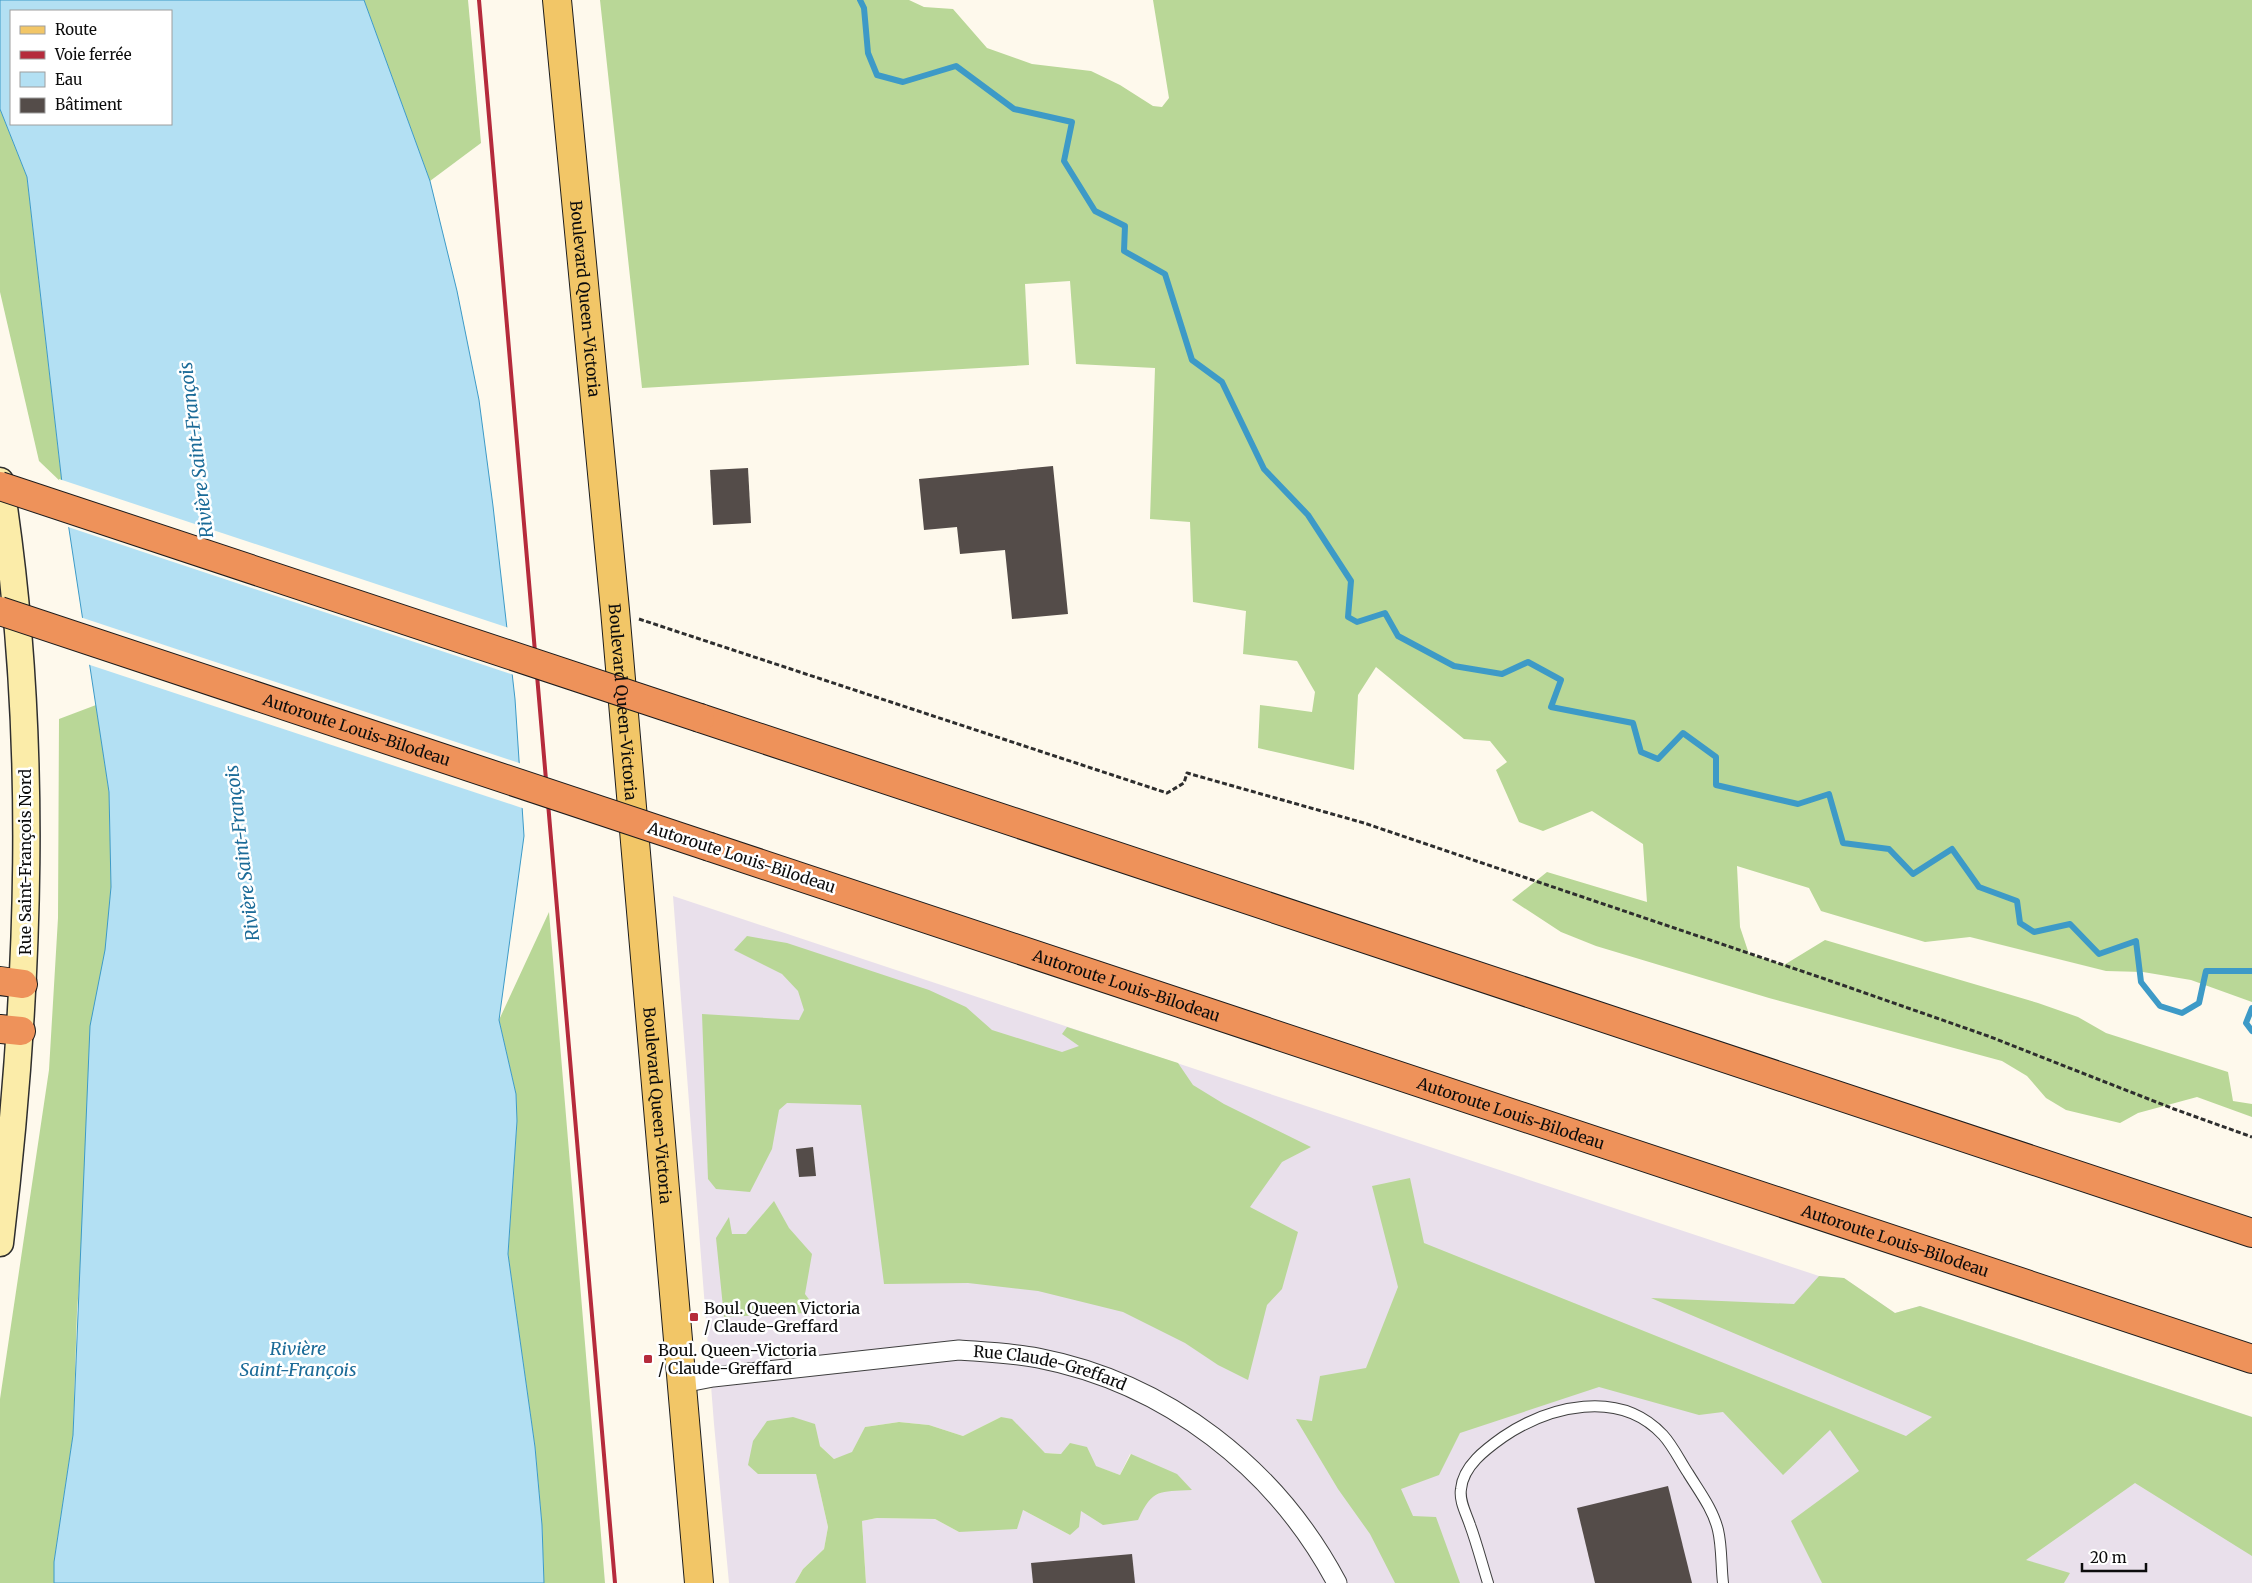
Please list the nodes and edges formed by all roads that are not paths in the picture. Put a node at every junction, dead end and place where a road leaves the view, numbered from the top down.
1 (557, 0) edge
2 (0, 482) edge
3 (0, 486) edge
4 (0, 611) edge
5 (12, 983) edge
6 (10, 1030) edge
7 (2252, 1233) edge
8 (0, 1243) edge
9 (2252, 1359) edge
10 (682, 1383) junction
11 (699, 1583) edge
12 (1337, 1583) edge
13 (1488, 1583) edge
14 (1723, 1583) edge

1 - 10 main road, Boulevard Queen-Victoria
2 - 5 street, Rue Saint-François Nord
3 - 7 highway, bridge
4 - 9 highway, Autoroute Louis-Bilodeau, bridge
5 - 6 street, Rue Saint-François Nord
6 - 8 street, Rue Saint-François Nord
10 - 11 main road, Boulevard Queen-Victoria
10 - 12 street, Rue Claude-Greffard
13 - 14 lane

